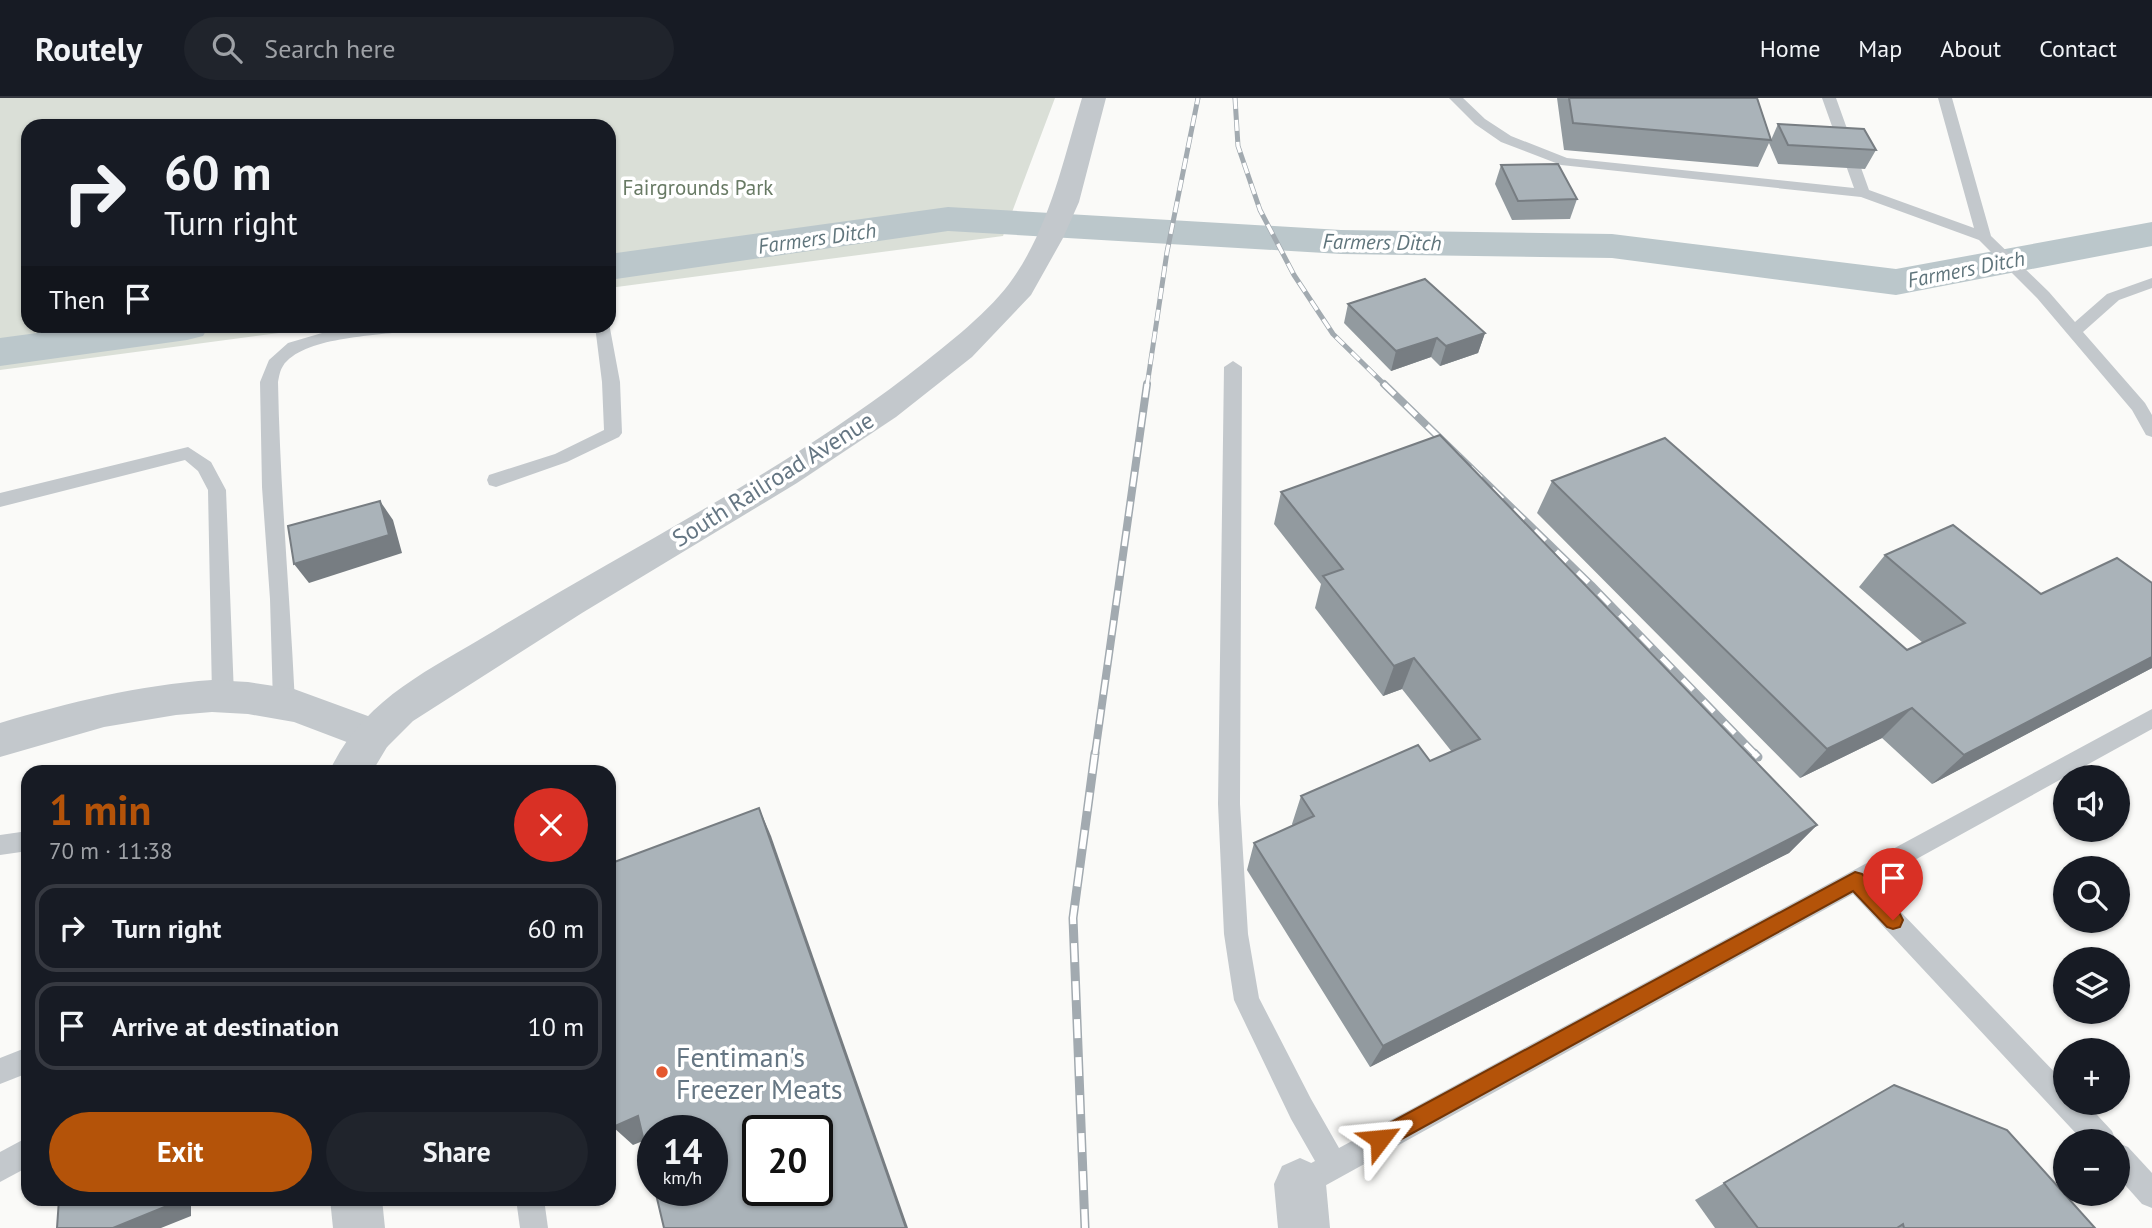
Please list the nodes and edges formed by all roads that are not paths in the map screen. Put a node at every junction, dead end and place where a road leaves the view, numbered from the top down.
1 (1094, 98) edge
2 (1456, 98) edge
3 (1829, 98) edge
4 (1945, 98) edge
5 (1863, 193) junction
6 (1984, 237) junction
7 (2152, 283) edge
8 (2074, 331) junction
9 (358, 333) edge
10 (604, 333) edge
11 (1234, 367) dead end
12 (2152, 431) edge
13 (496, 480) dead end
14 (0, 500) edge
15 (223, 695) junction
16 (284, 703) junction
17 (2152, 718) edge
18 (373, 736) junction
19 (0, 740) edge
20 (354, 765) edge
21 (21, 842) edge
22 (0, 845) edge
23 (1855, 880) junction
24 (21, 1063) edge
25 (0, 1071) edge
26 (2053, 1089) edge
27 (2077, 1115) edge
28 (2091, 1129) edge
29 (21, 1155) edge
30 (0, 1168) edge
31 (2130, 1170) edge
32 (1312, 1192) edge
33 (2152, 1194) edge
34 (357, 1206) edge
35 (531, 1206) edge
36 (359, 1228) edge
37 (534, 1228) edge

1 - 18 street, South Railroad Avenue
2 - 5 lane
3 - 5 lane
4 - 6 lane
5 - 6 lane
6 - 8 lane
7 - 8 lane
8 - 12 lane
9 - 16 lane
10 - 13 lane
11 - 32 lane
14 - 15 lane
15 - 16 street
15 - 19 street
16 - 18 street
17 - 23 lane
18 - 20 street, South Railroad Avenue
21 - 22 lane
23 - 26 lane
23 - 32 lane
24 - 25 lane
27 - 28 lane
29 - 30 lane
31 - 33 lane
34 - 36 street
35 - 37 lane

